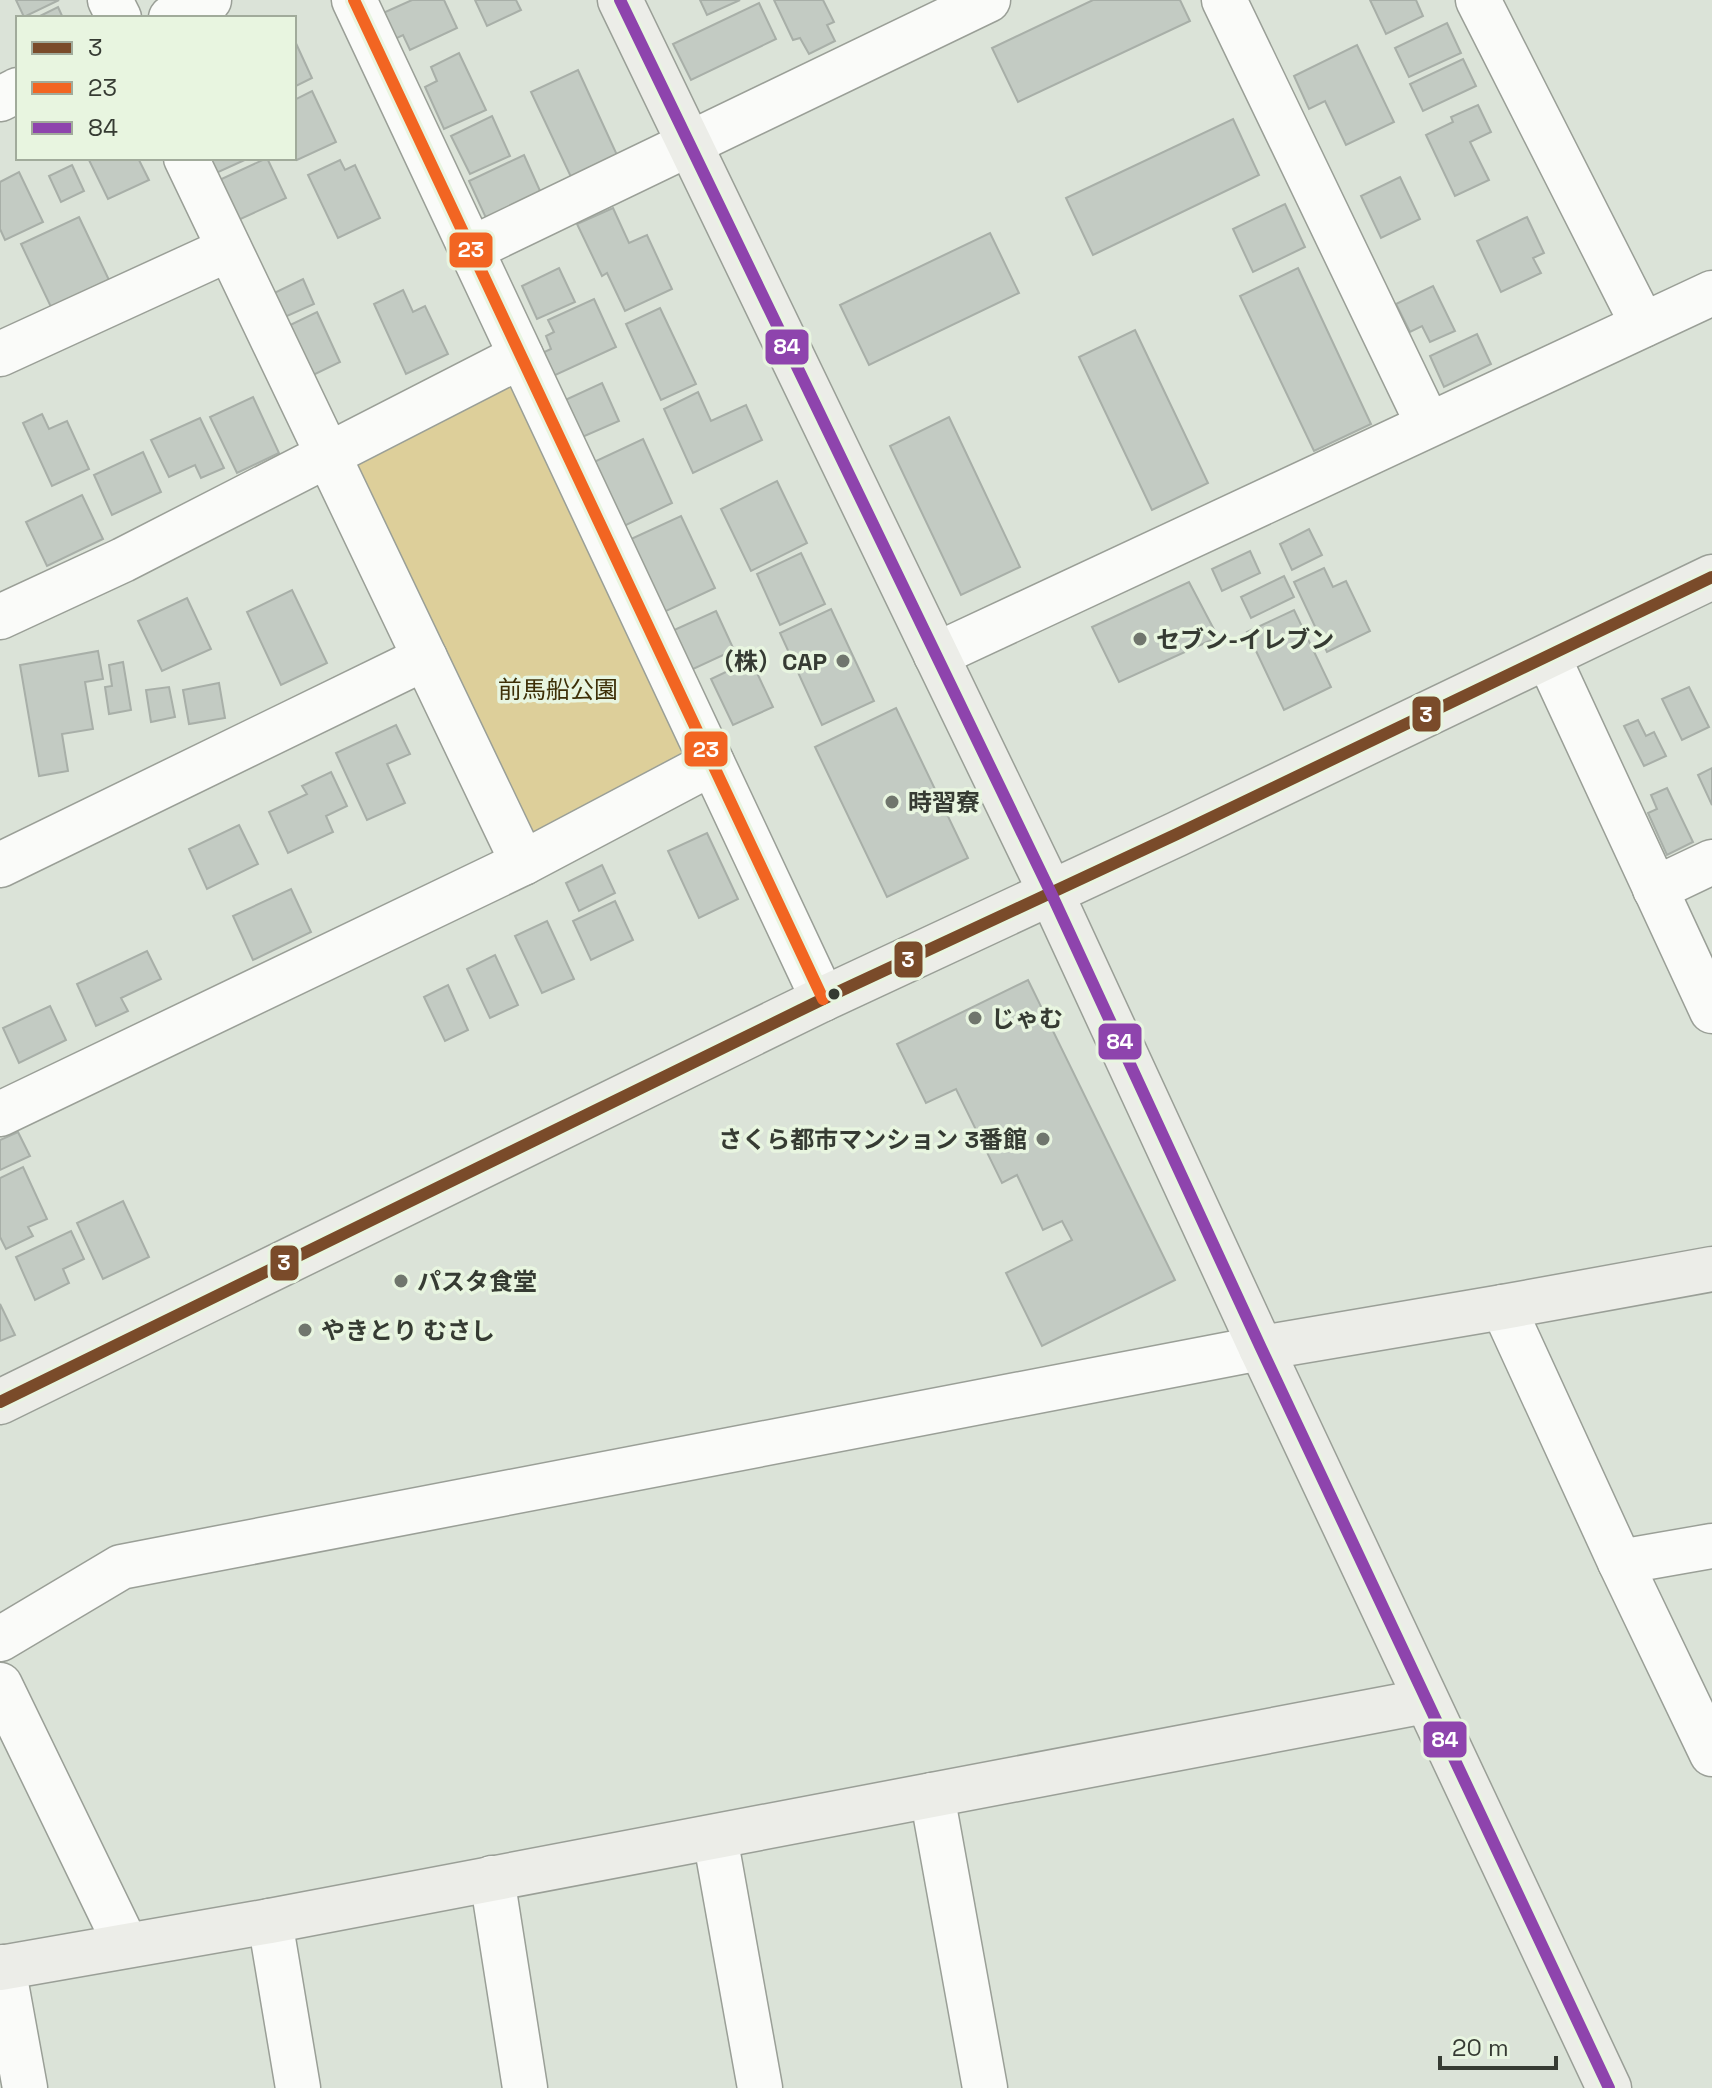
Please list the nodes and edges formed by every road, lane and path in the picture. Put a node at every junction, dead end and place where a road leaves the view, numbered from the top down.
1 (209, 0) edge
2 (354, 0) edge
3 (620, 0) edge
4 (988, 0) edge
5 (1224, 0) edge
6 (1478, 0) edge
7 (927, 14) edge
8 (175, 16) edge
9 (690, 145) junction
10 (187, 160) edge
11 (229, 249) junction
12 (471, 249) junction
13 (1712, 293) edge
14 (1643, 325) junction
15 (0, 354) edge
16 (521, 356) junction
17 (1428, 424) junction
18 (328, 456) junction
19 (1712, 577) edge
20 (0, 617) edge
21 (936, 655) junction
22 (1548, 657) junction
23 (425, 658) junction
24 (712, 763) junction
25 (1712, 862) edge
26 (523, 863) junction
27 (0, 865) edge
28 (1655, 889) junction
29 (1051, 893) junction
30 (823, 999) junction
31 (1712, 1011) edge
32 (0, 1114) edge
33 (1712, 1269) edge
34 (1503, 1307) junction
35 (1261, 1348) junction
36 (0, 1402) edge
37 (1712, 1546) edge
38 (1620, 1562) junction
39 (0, 1639) edge
40 (0, 1685) edge
41 (1426, 1701) junction
42 (1712, 1754) edge
43 (932, 1795) junction
44 (715, 1837) junction
45 (492, 1878) junction
46 (270, 1921) junction
47 (126, 1945) junction
48 (2, 1968) edge
49 (25, 2088) edge
50 (298, 2088) edge
51 (525, 2088) edge
52 (760, 2088) edge
53 (985, 2088) edge
54 (1609, 2088) edge

1 - 8 street
2 - 12 street
3 - 9 street
4 - 7 street
5 - 17 street
6 - 14 street
7 - 9 street
9 - 12 street
9 - 21 street
10 - 11 street
11 - 15 street
11 - 18 street
12 - 16 street
13 - 14 street
14 - 17 street
16 - 18 street
16 - 24 street
17 - 21 street
18 - 20 street
18 - 23 street
19 - 22 street
21 - 29 street
22 - 28 street
22 - 29 street
23 - 26 street
23 - 27 street
24 - 26 street
24 - 30 street
25 - 28 street
26 - 32 street
28 - 31 street
29 - 30 street
29 - 35 street
30 - 36 street
33 - 34 street
34 - 35 street
34 - 38 street
35 - 39 street
35 - 41 street
37 - 38 street
38 - 42 street
40 - 47 street
41 - 43 street
41 - 54 street
43 - 44 street
43 - 53 street
44 - 45 street
44 - 52 street
45 - 46 street
45 - 51 street
46 - 47 street
46 - 50 street
47 - 48 street
48 - 49 street

